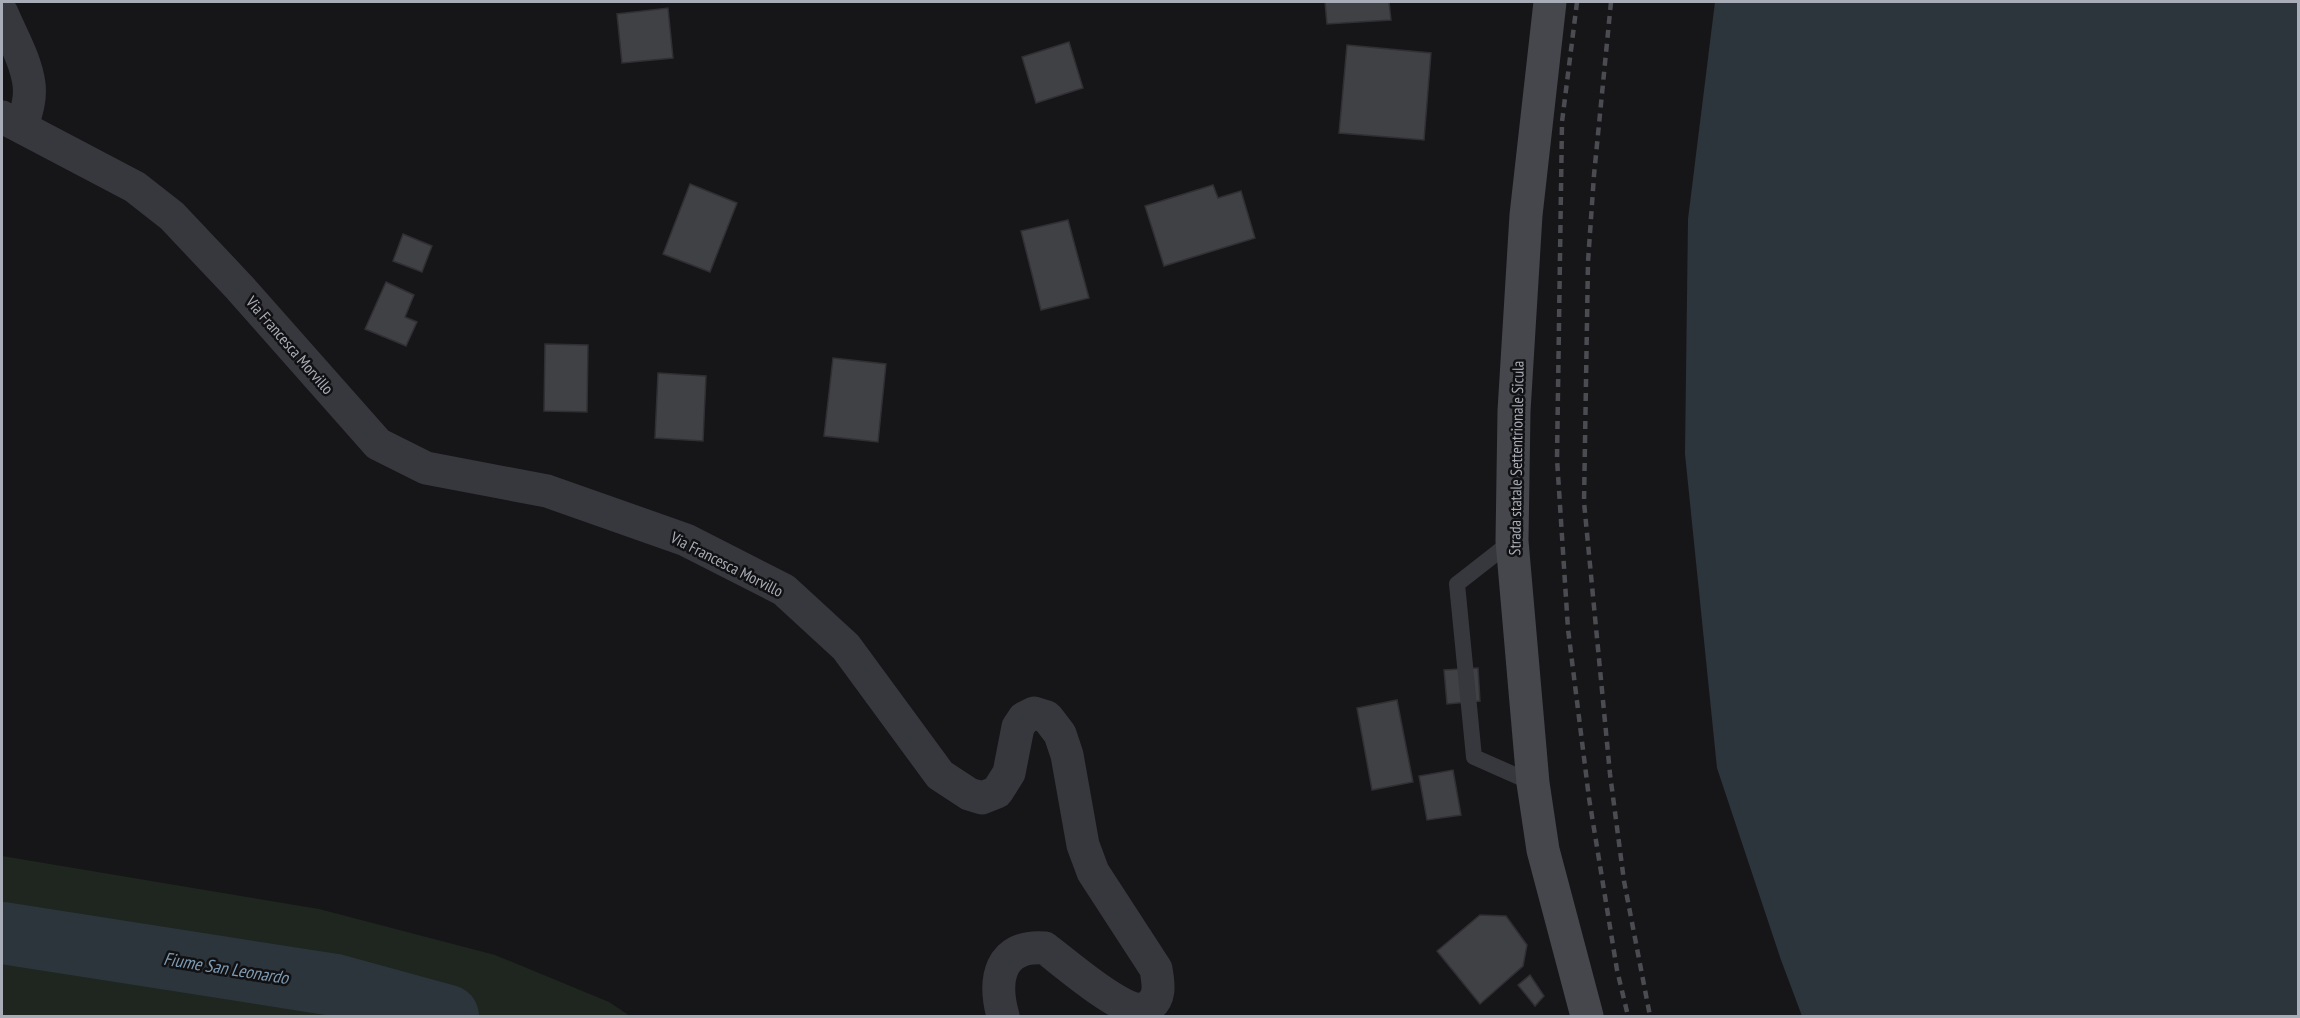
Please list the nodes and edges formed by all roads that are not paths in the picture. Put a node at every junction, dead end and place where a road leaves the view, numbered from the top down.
1 (1550, 2) edge
2 (2, 14) edge
3 (12, 122) edge
4 (1512, 541) junction
5 (1533, 783) junction
6 (1003, 1017) edge
7 (1587, 1017) edge

1 - 4 main road, Strada statale Settentrionale Sicula
2 - 3 street
3 - 6 street, Via Francesca Morvillo
4 - 5 main road, Strada statale Settentrionale Sicula
4 - 5 lane
5 - 7 main road, Strada statale Settentrionale Sicula

